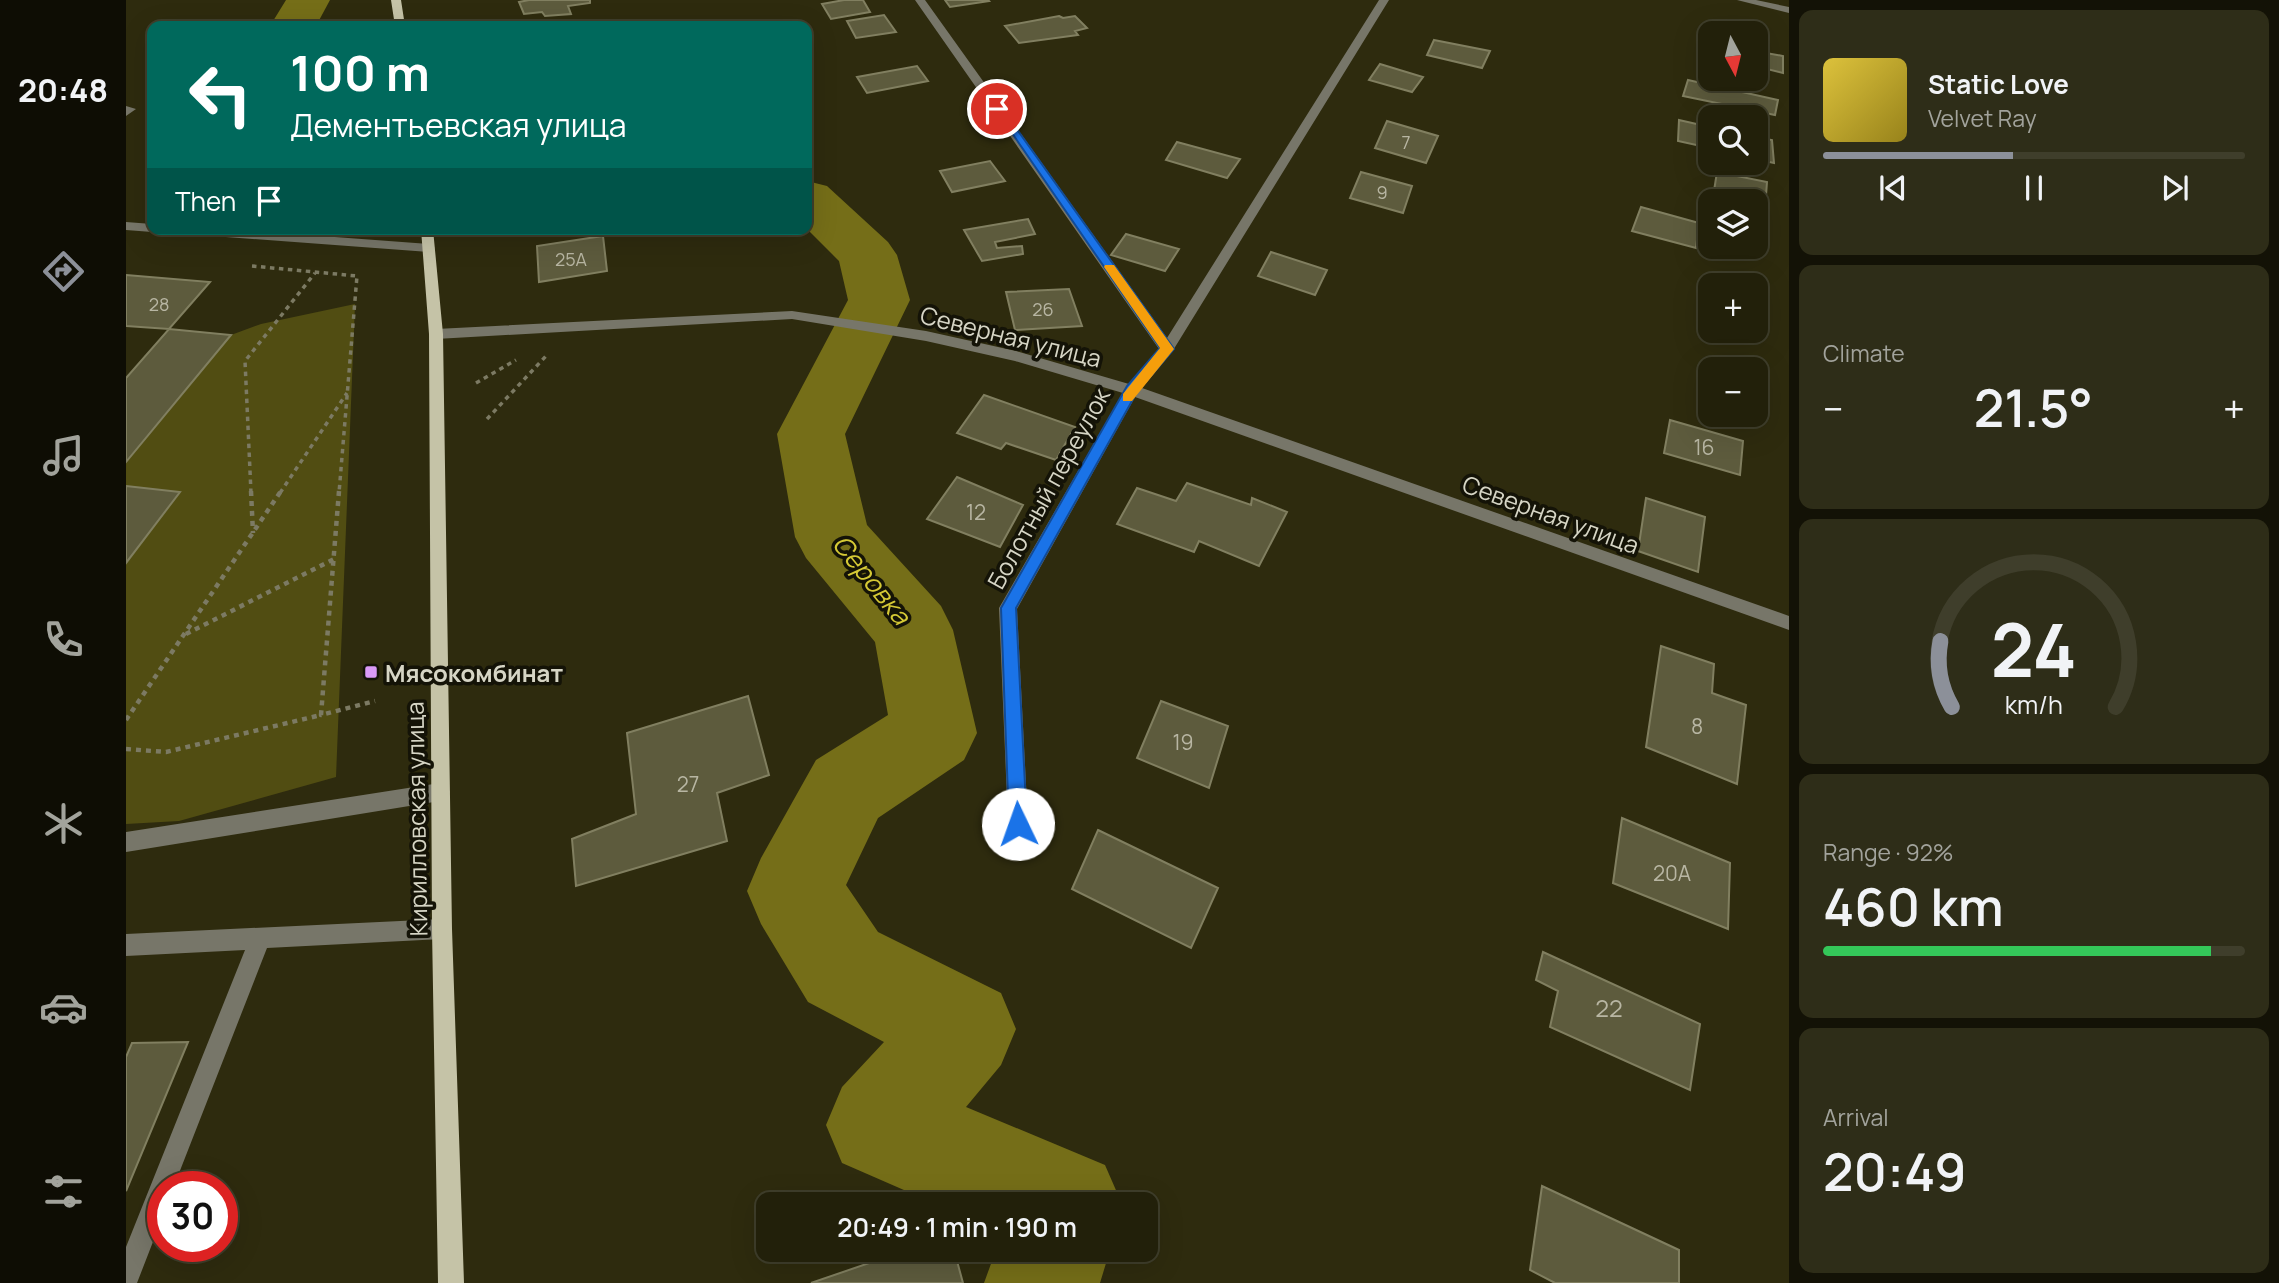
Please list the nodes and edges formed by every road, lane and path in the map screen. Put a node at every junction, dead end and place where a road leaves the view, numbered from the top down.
1 (396, 0) edge
2 (920, 0) edge
3 (1384, 0) edge
4 (1742, 0) edge
5 (1789, 10) edge
6 (399, 21) edge
7 (126, 226) edge
8 (147, 228) edge
9 (326, 235) edge
10 (428, 239) edge
11 (248, 265) dead end
12 (316, 272) junction
13 (574, 326) junction
14 (436, 334) junction
15 (1167, 349) junction
16 (1132, 390) junction
17 (348, 392) junction
18 (487, 419) dead end
19 (253, 533) junction
20 (335, 558) junction
21 (1789, 623) edge
22 (183, 635) junction
23 (374, 701) dead end
24 (321, 715) junction
25 (126, 720) edge
26 (126, 749) edge
27 (440, 792) junction
28 (1018, 824) dead end
29 (126, 842) edge
30 (442, 929) junction
31 (260, 939) junction
32 (126, 945) edge
33 (126, 1278) edge
34 (451, 1283) edge

1 - 6 main road
2 - 15 street
3 - 15 street, Болотный переулок
4 - 5 street
7 - 8 street
9 - 10 street
10 - 14 main road, Кирилловская улица
11 - 12 path
12 - 17 path
12 - 19 path
13 - 14 street, Северная улица
13 - 16 street, Северная улица
13 - 18 path
14 - 27 main road, Кирилловская улица
15 - 16 street, Болотный переулок
16 - 21 street, Северная улица
16 - 28 street, Болотный переулок
17 - 19 path
17 - 20 path
19 - 22 path
20 - 22 path
20 - 24 path
22 - 25 path
23 - 24 path
24 - 26 path
27 - 29 street
27 - 30 main road, Кирилловская улица
30 - 31 street
30 - 34 main road, Кирилловская улица
31 - 32 street
31 - 33 street

